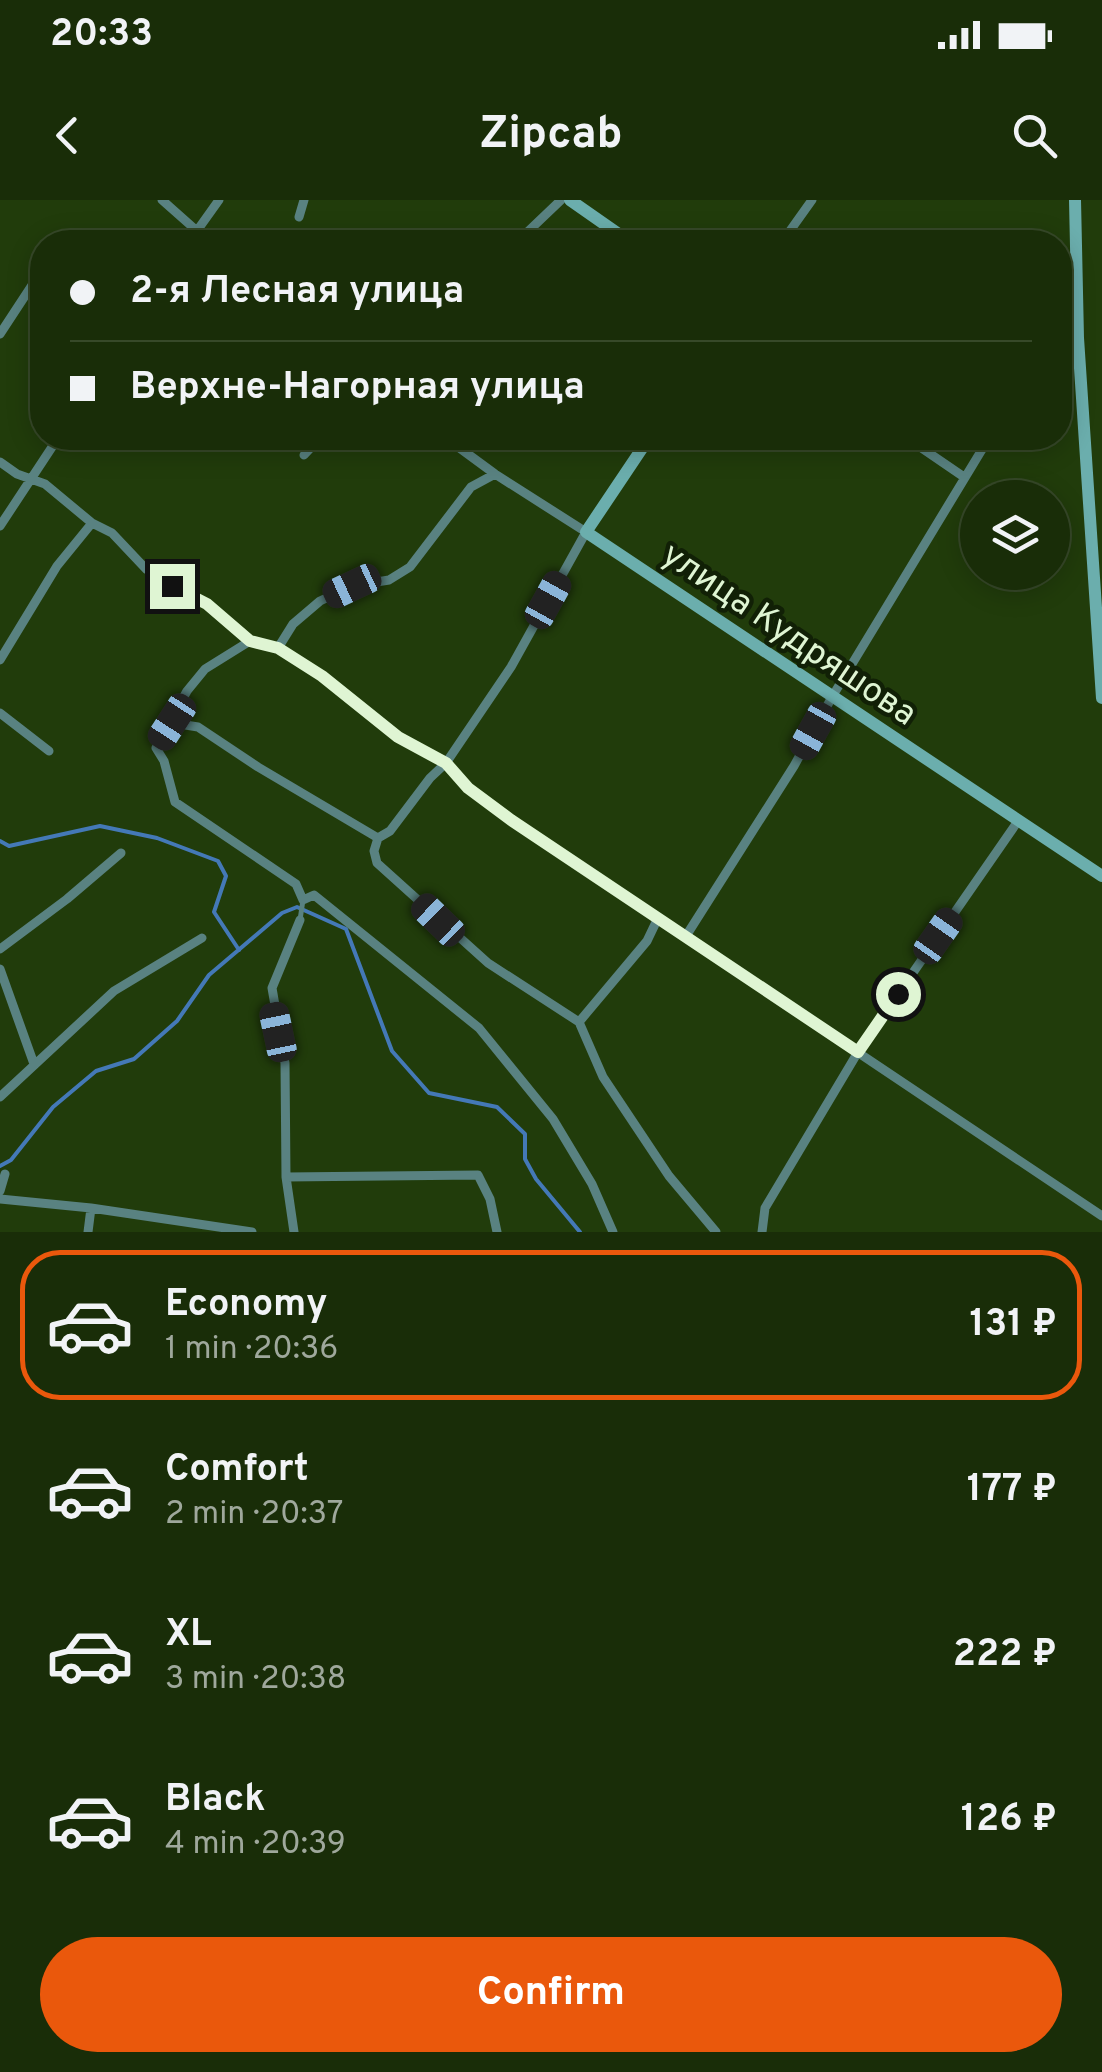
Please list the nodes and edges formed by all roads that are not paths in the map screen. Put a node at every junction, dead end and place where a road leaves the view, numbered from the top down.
1 (162, 200) edge
2 (219, 200) edge
3 (304, 200) edge
4 (561, 200) edge
5 (570, 200) edge
6 (812, 200) edge
7 (1075, 200) edge
8 (299, 217) dead end
9 (196, 230) edge
10 (198, 230) edge
11 (530, 230) edge
12 (613, 230) edge
13 (791, 230) edge
14 (30, 288) edge
15 (0, 334) edge
16 (1078, 338) junction
17 (1072, 341) edge
18 (50, 450) edge
19 (309, 450) edge
20 (462, 450) edge
21 (641, 450) edge
22 (925, 450) edge
23 (981, 450) edge
24 (304, 455) dead end
25 (0, 462) edge
26 (495, 474) junction
27 (32, 477) junction
28 (964, 477) junction
29 (92, 523) junction
30 (0, 526) edge
31 (586, 532) junction
32 (250, 641) junction
33 (278, 648) junction
34 (0, 660) edge
35 (832, 697) junction
36 (1102, 698) edge
37 (0, 713) edge
38 (172, 722) junction
39 (49, 751) dead end
40 (446, 763) junction
41 (1018, 821) junction
42 (378, 838) junction
43 (120, 853) dead end
44 (1102, 876) edge
45 (303, 900) junction
46 (658, 918) junction
47 (300, 920) joint
48 (686, 936) junction
49 (202, 938) dead end
50 (0, 949) edge
51 (0, 969) edge
52 (579, 1022) junction
53 (858, 1052) junction
54 (34, 1064) junction
55 (0, 1097) edge
56 (5, 1174) dead end
57 (286, 1177) junction
58 (0, 1191) edge
59 (0, 1199) edge
60 (91, 1208) junction
61 (1102, 1216) edge
62 (88, 1232) edge
63 (252, 1232) edge
64 (294, 1232) edge
65 (496, 1232) edge
66 (613, 1232) edge
67 (716, 1232) edge
68 (762, 1232) edge

1 - 9 street
2 - 10 street
3 - 8 street
4 - 11 street
5 - 12 street
6 - 13 street
7 - 16 street
14 - 15 street
16 - 17 street
16 - 36 street
18 - 27 street
19 - 24 street
20 - 26 street, улица Кудряшова
21 - 31 street
22 - 28 street
23 - 28 street
25 - 27 street
26 - 31 street, улица Кудряшова
26 - 33 street
27 - 29 street
27 - 30 street
28 - 35 street
29 - 32 street
29 - 34 street
31 - 35 street, улица Кудряшова
31 - 40 street
32 - 33 street
32 - 38 street
33 - 40 street
35 - 41 street, улица Кудряшова
35 - 48 street
37 - 39 street
38 - 42 street
38 - 45 street
40 - 42 street
40 - 46 street
41 - 44 street, улица Кудряшова
41 - 53 street
42 - 52 street
43 - 50 street
45 - 47 lane
45 - 66 street
46 - 48 street
46 - 52 street
47 - 57 street
48 - 53 street
49 - 54 street
51 - 54 street
52 - 67 street
53 - 61 street
53 - 68 street
54 - 55 street
56 - 58 street
57 - 64 street
57 - 65 street
59 - 60 street
60 - 62 street
60 - 63 street

